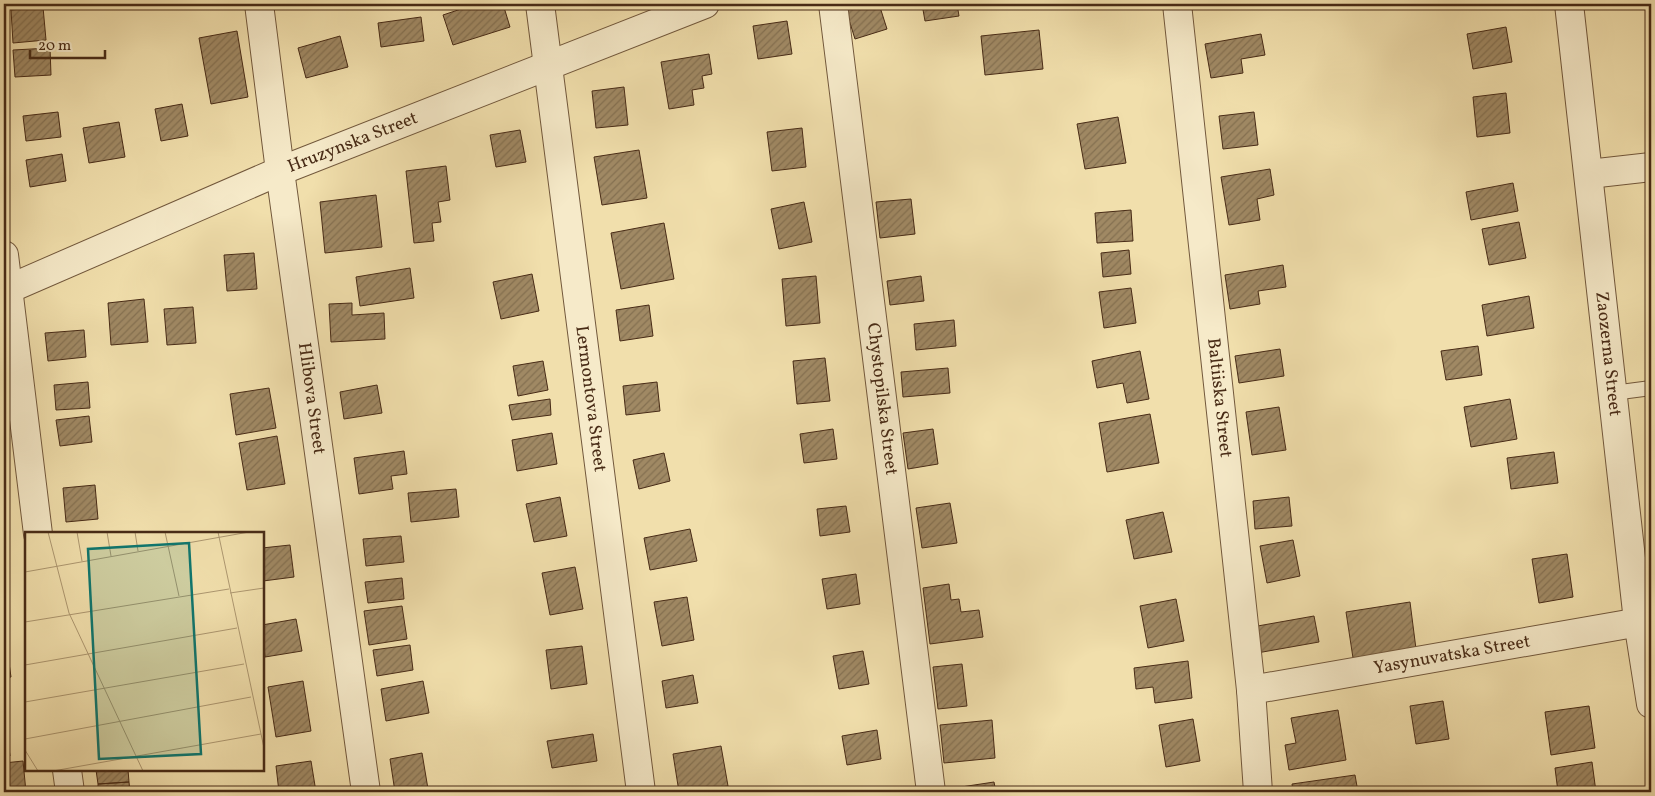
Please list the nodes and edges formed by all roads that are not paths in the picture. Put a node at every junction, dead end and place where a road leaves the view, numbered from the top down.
1 (259, 4) edge
2 (540, 4) edge
3 (704, 4) edge
4 (832, 4) edge
5 (1177, 4) edge
6 (1569, 4) edge
7 (547, 67) junction
8 (1651, 167) edge
9 (280, 171) junction
10 (1588, 174) junction
11 (4, 255) edge
12 (6, 290) edge
13 (1651, 388) edge
14 (1613, 393) junction
15 (38, 532) edge
16 (1644, 620) edge
17 (1251, 690) junction
18 (1651, 704) edge
19 (67, 771) edge
20 (70, 792) edge
21 (366, 792) edge
22 (641, 792) edge
23 (931, 792) edge
24 (1258, 792) edge

1 - 9 street, Hlibova Street
2 - 7 street, Lermontova Street
3 - 7 street, Hruzynska Street
4 - 23 street, Chystopilska Street
5 - 17 street, Baltiiska Street
6 - 10 street, Zaozerna Street
7 - 9 street, Hruzynska Street
7 - 22 street, Lermontova Street
8 - 10 street
9 - 12 street, Hruzynska Street
9 - 21 street, Hlibova Street
10 - 14 street, Zaozerna Street
11 - 12 street
12 - 15 street
13 - 14 lane
14 - 16 street, Zaozerna Street
16 - 17 street, Yasynuvatska Street
16 - 18 street, Zaozerna Street
17 - 24 street, Baltiiska Street
19 - 20 street

